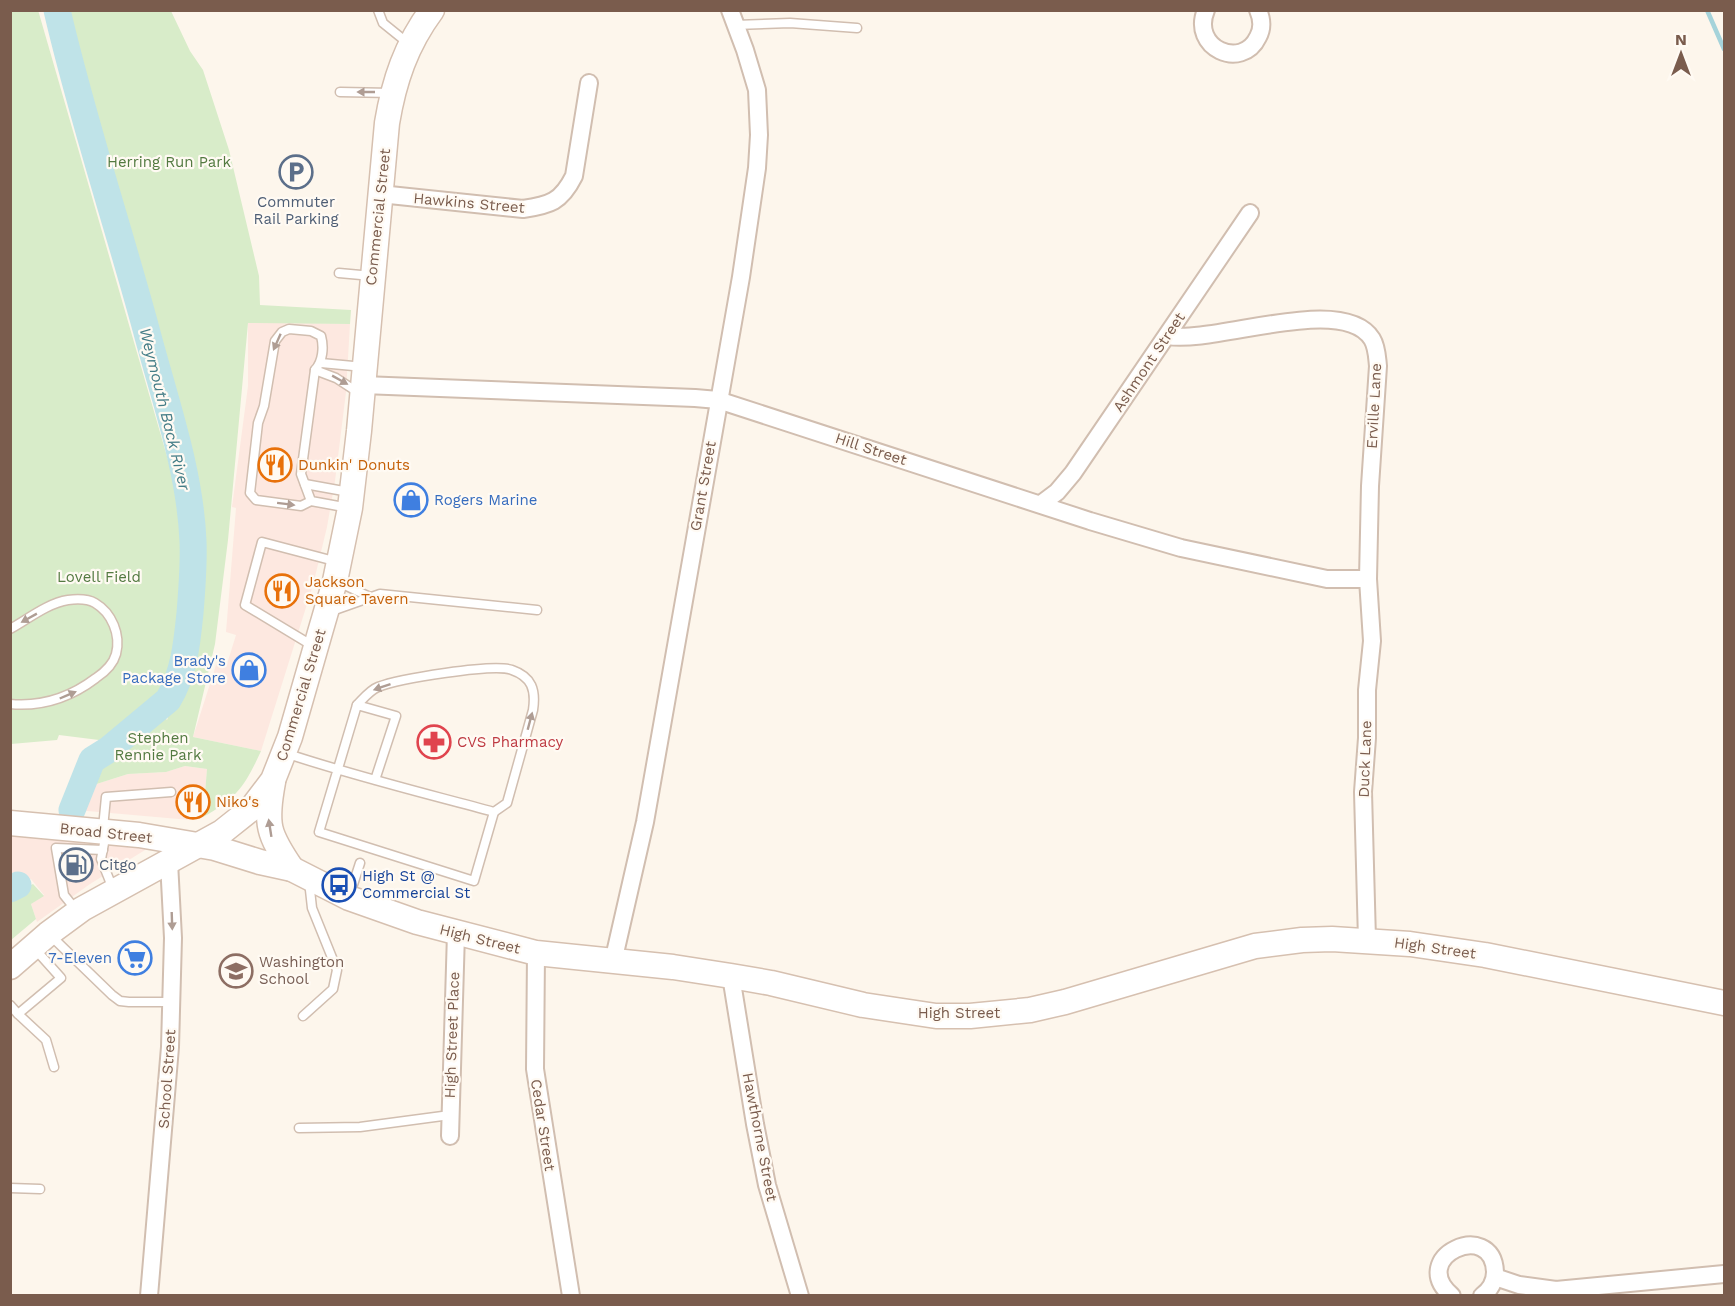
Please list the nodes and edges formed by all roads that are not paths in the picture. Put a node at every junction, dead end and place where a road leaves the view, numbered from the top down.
1 (378, 10) edge
2 (432, 10) edge
3 (1206, 10) edge
4 (1258, 10) edge
5 (732, 18) edge
6 (857, 28) dead end
7 (410, 44) junction
8 (589, 83) dead end
9 (340, 92) dead end
10 (392, 93) junction
11 (380, 195) junction
12 (1250, 213) dead end
13 (339, 273) dead end
14 (372, 276) junction
15 (1168, 336) junction
16 (318, 366) junction
17 (363, 382) junction
18 (718, 400) junction
19 (305, 484) junction
20 (351, 500) junction
21 (311, 501) junction
22 (1041, 504) junction
23 (337, 571) junction
24 (1368, 579) junction
25 (370, 597) junction
26 (537, 610) dead end
27 (326, 614) junction
28 (10, 629) edge
29 (315, 648) junction
30 (10, 704) edge
31 (357, 705) junction
32 (284, 752) junction
33 (337, 770) junction
34 (273, 780) junction
35 (375, 780) junction
36 (171, 792) dead end
37 (495, 812) junction
38 (10, 823) edge
39 (104, 838) junction
40 (201, 845) junction
41 (169, 862) junction
42 (360, 863) dead end
43 (301, 873) junction
44 (114, 890) junction
45 (349, 898) junction
46 (78, 912) junction
47 (456, 933) junction
48 (41, 940) junction
49 (1366, 940) junction
50 (536, 952) junction
51 (613, 962) junction
52 (10, 967) edge
53 (731, 976) junction
54 (172, 1002) junction
55 (1725, 1003) edge
56 (13, 1011) edge
57 (303, 1016) dead end
58 (54, 1067) dead end
59 (450, 1115) junction
60 (299, 1128) dead end
61 (450, 1136) dead end
62 (10, 1188) edge
63 (40, 1189) dead end
64 (1725, 1274) edge
65 (1495, 1277) junction
66 (149, 1296) edge
67 (571, 1296) edge
68 (800, 1296) edge
69 (1452, 1296) edge
70 (1482, 1296) edge

1 - 7 lane
2 - 7 main road, Commercial Street
3 - 4 street
5 - 6 lane
5 - 18 street, Grant Street
7 - 10 main road, Commercial Street
8 - 11 street, Hawkins Street
10 -> 9 lane
10 - 11 main road, Commercial Street
11 - 14 main road, Commercial Street
12 - 15 street, Ashmont Street
13 - 14 lane
14 - 17 main road, Commercial Street
15 - 22 street, Ashmont Street
15 - 24 street, Erville Lane
16 - 17 lane
16 -> 17 lane
16 - 19 lane
16 -> 21 lane
17 - 18 street, Hill Street
17 - 20 main road, Commercial Street
18 - 22 street, Hill Street
18 - 51 street, Grant Street
19 - 20 lane
19 - 21 lane
20 - 21 lane
20 - 23 main road, Commercial Street
22 - 24 street, Hill Street
23 - 25 lane
23 - 27 main road, Commercial Street
23 - 29 lane
24 - 49 street, Duck Lane
25 - 26 lane
25 - 27 lane
27 - 29 main road, Commercial Street
30 -> 28 lane
29 - 32 main road, Commercial Street
31 - 33 lane
31 - 35 lane
37 -> 31 lane
32 - 33 lane
32 - 34 main road, Commercial Street
33 - 35 lane
33 - 37 lane
34 - 40 main road, Commercial Street
43 -> 34 main road
35 - 37 lane
36 - 39 lane
38 - 39 main road, Broad Street
39 - 40 main road, Broad Street
39 - 44 lane
39 - 46 lane
40 - 41 main road, Commercial Street
40 - 43 main road, High Street
41 - 44 main road, Commercial Street
41 -> 54 street, School Street
42 - 45 lane
43 - 45 main road, High Street
43 - 57 lane
44 - 46 main road, Commercial Street
45 - 47 main road, High Street
46 - 48 main road, Commercial Street
47 - 50 main road, High Street
47 - 59 street, High Street Place
48 - 52 main road, Commercial Street
48 - 54 lane
48 - 56 lane
49 - 53 main road, High Street
49 - 55 main road, High Street
50 - 51 main road, High Street
50 - 67 street, Cedar Street
51 - 53 main road, High Street
53 - 68 street, Hawthorne Street
54 - 66 street, School Street
56 - 58 lane
59 - 60 lane
59 - 61 street, High Street Place
62 - 63 lane
64 - 65 street
65 - 69 street
65 - 70 street

